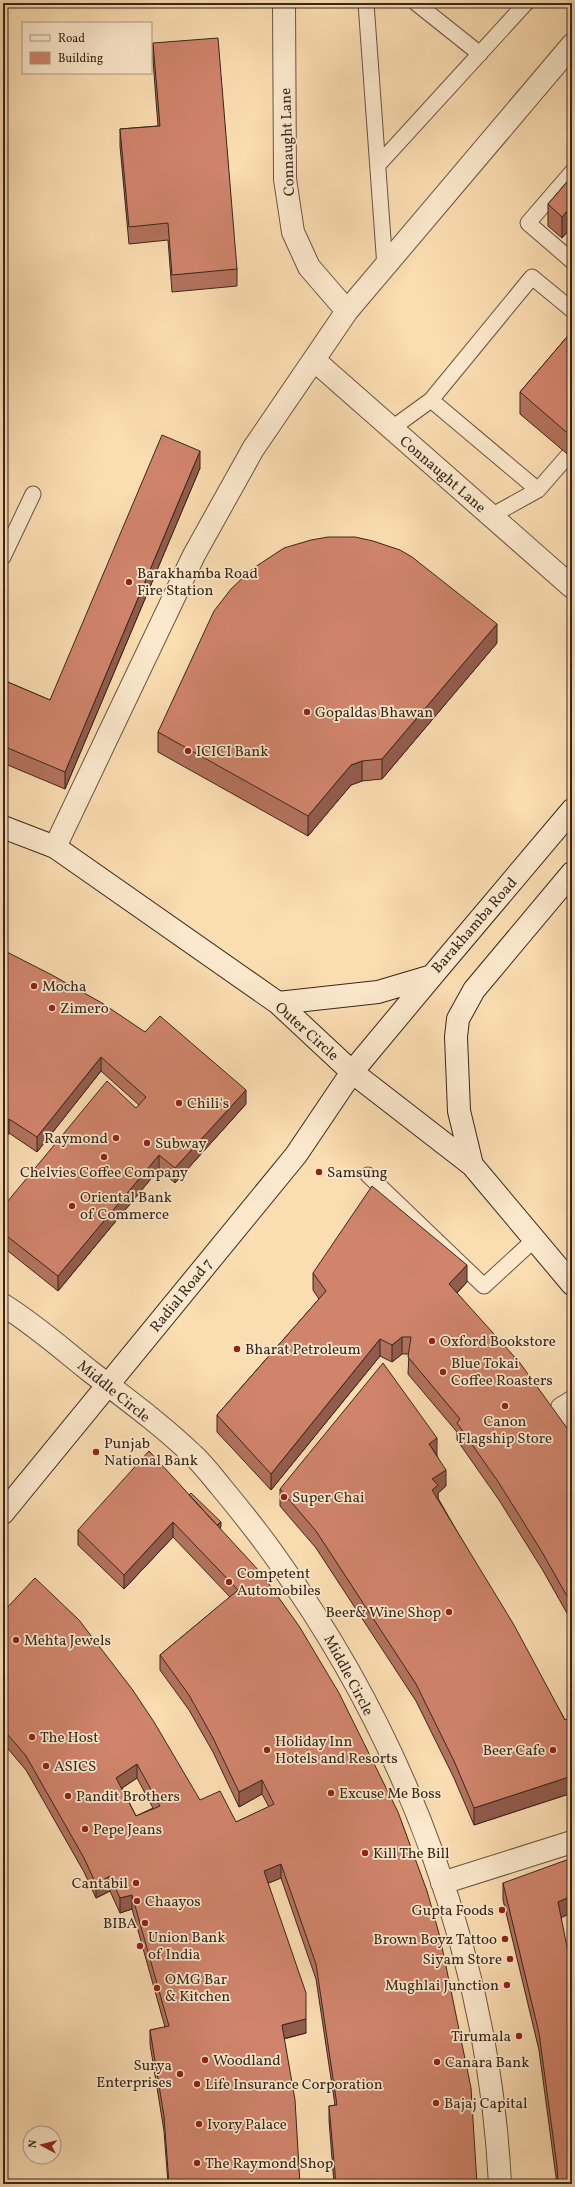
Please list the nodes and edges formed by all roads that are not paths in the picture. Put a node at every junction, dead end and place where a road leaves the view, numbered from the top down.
1 (284, 3) edge
2 (366, 3) edge
3 (416, 3) edge
4 (526, 3) edge
5 (572, 45) edge
6 (480, 54) junction
7 (378, 165) junction
8 (572, 172) edge
9 (572, 261) edge
10 (385, 267) junction
11 (572, 310) edge
12 (348, 311) junction
13 (314, 360) junction
14 (431, 400) junction
15 (391, 429) junction
16 (572, 451) edge
17 (538, 490) junction
18 (33, 494) dead end
19 (491, 516) junction
20 (3, 557) edge
21 (572, 587) edge
22 (572, 810) edge
23 (3, 826) edge
24 (55, 847) junction
25 (572, 873) edge
26 (432, 976) junction
27 (278, 1003) junction
28 (352, 1072) junction
29 (472, 1165) junction
30 (368, 1175) dead end
31 (535, 1239) junction
32 (572, 1284) edge
33 (3, 1305) edge
34 (108, 1385) junction
35 (572, 1398) edge
36 (572, 1425) edge
37 (3, 1513) edge
38 (572, 1842) edge
39 (442, 1883) junction
40 (500, 2184) edge

1 - 12 street, Connaught Lane
2 - 7 lane
3 - 6 lane
4 - 6 lane
5 - 10 street
6 - 7 lane
7 - 10 lane
8 - 9 lane
10 - 12 street
11 - 14 lane
12 - 13 street
13 - 15 street, Connaught Lane
13 - 24 street
14 - 15 lane
14 - 17 lane
15 - 19 street, Connaught Lane
16 - 17 lane
17 - 19 lane
18 - 20 lane
19 - 21 street, Connaught Lane
22 - 26 street, Barakhamba Road
23 - 24 street, Outer Circle
24 - 27 street, Outer Circle
25 - 29 street
26 - 27 street, Barakhamba Road
26 - 28 street, Radial Road 7
27 - 28 street, Outer Circle
28 - 29 street, Outer Circle
28 - 34 street, Radial Road 7
29 - 31 street, Outer Circle
30 - 31 lane
31 - 32 street, Outer Circle
33 - 34 street, Middle Circle
34 - 37 street, Radial Road 7
34 - 39 street, Middle Circle
35 - 36 lane
38 - 39 street
39 - 40 street, Middle Circle

